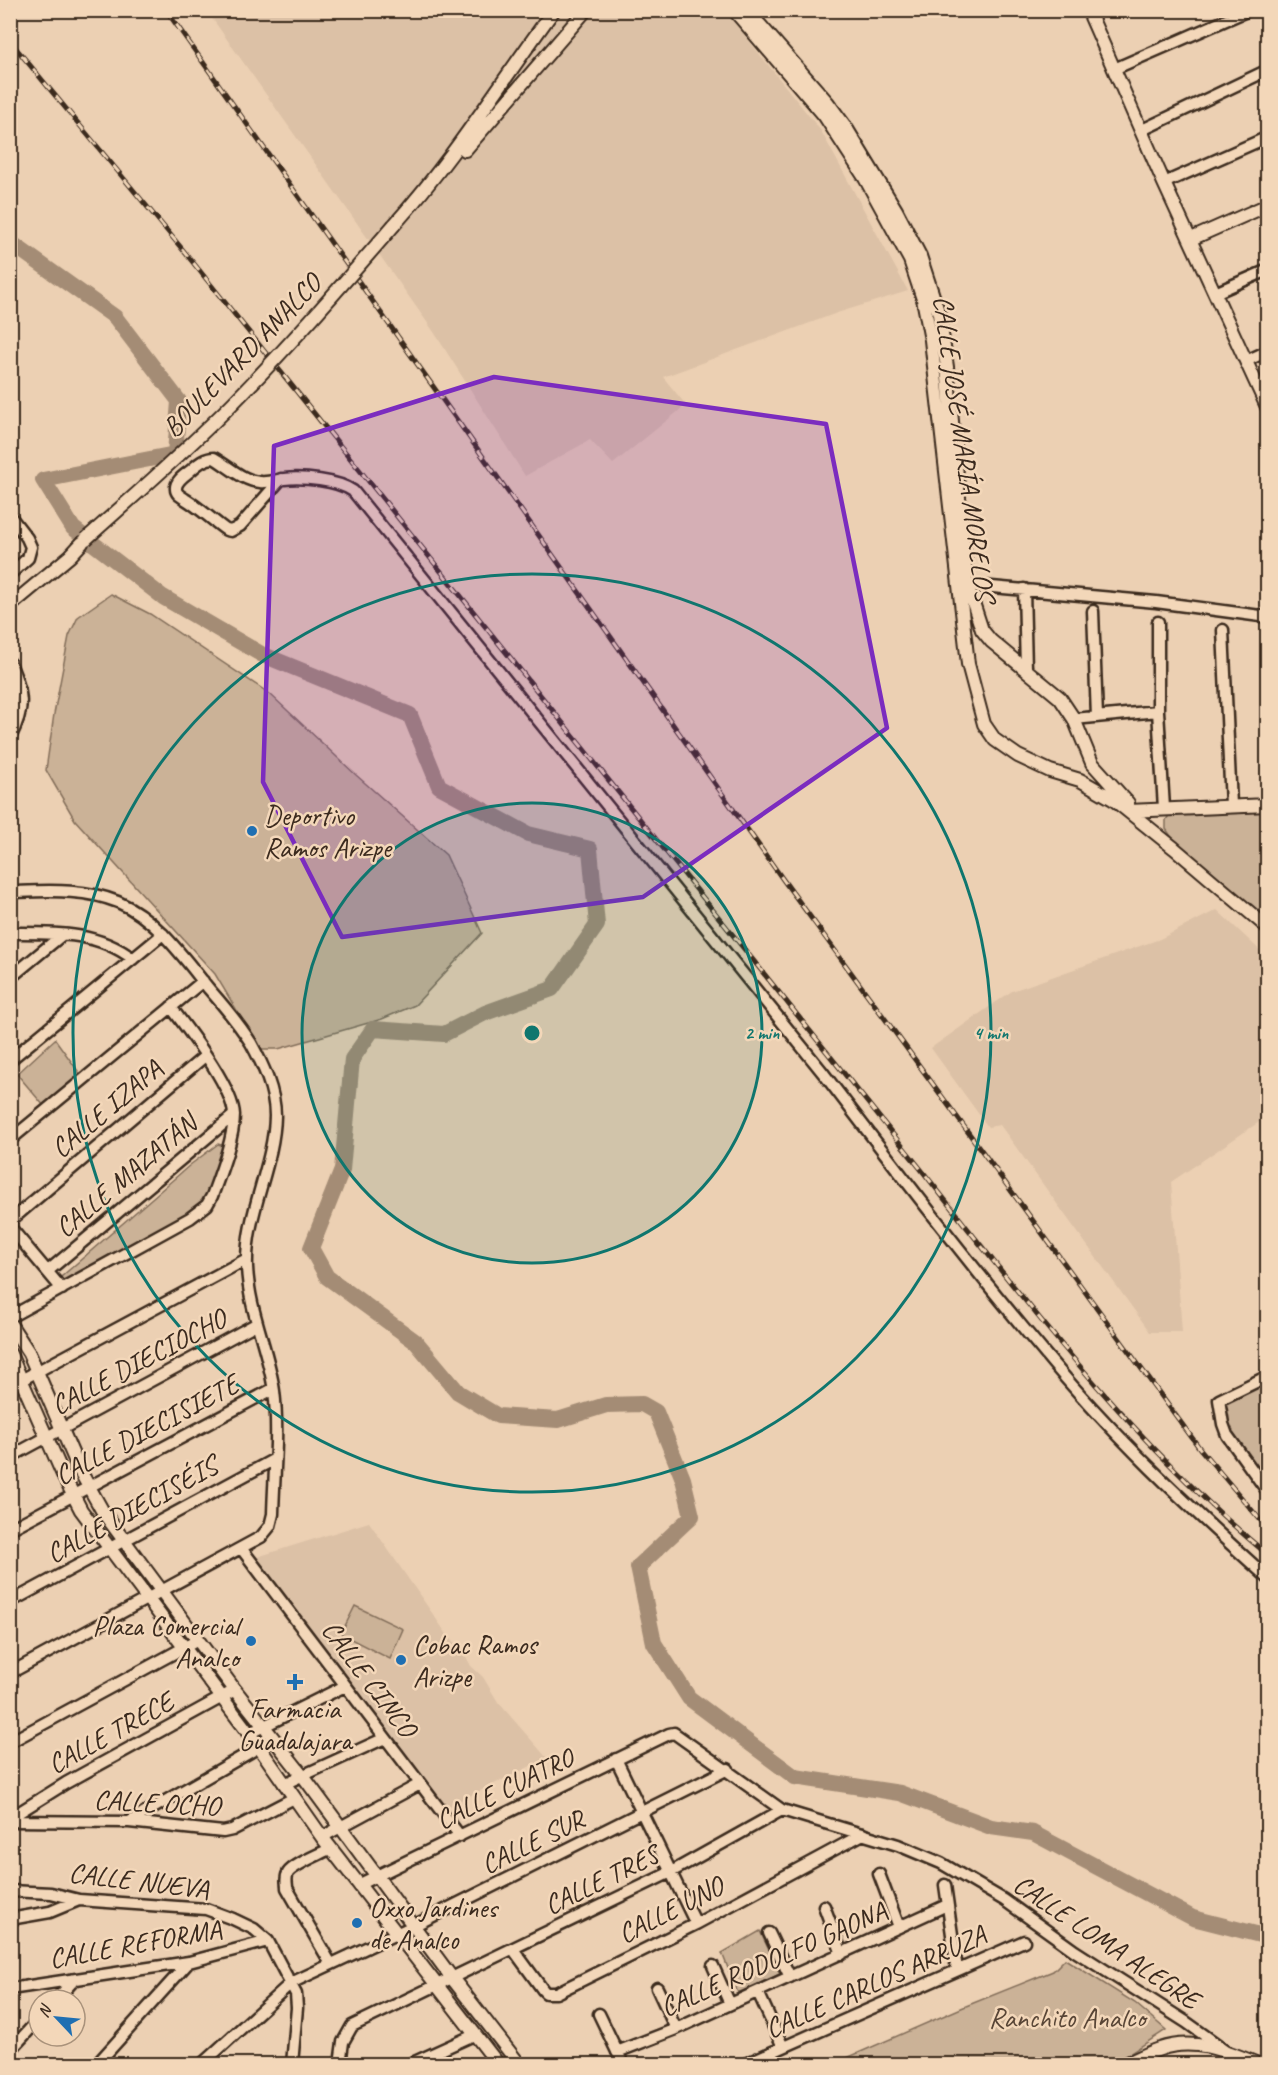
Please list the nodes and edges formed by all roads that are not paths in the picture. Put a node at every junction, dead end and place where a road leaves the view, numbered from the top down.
1 (554, 10) edge
2 (586, 10) edge
3 (734, 10) edge
4 (747, 10) edge
5 (1249, 10) edge
6 (1090, 11) edge
7 (1114, 69) junction
8 (1268, 70) edge
9 (1142, 130) junction
10 (1268, 136) edge
11 (1164, 183) junction
12 (424, 191) junction
13 (1268, 205) edge
14 (892, 213) junction
15 (1191, 239) junction
16 (1268, 270) edge
17 (1215, 293) junction
18 (1268, 351) edge
19 (1246, 361) junction
20 (1268, 409) edge
21 (280, 479) junction
22 (10, 516) edge
23 (84, 541) junction
24 (10, 574) edge
25 (963, 584) junction
26 (1024, 589) junction
27 (10, 596) edge
28 (10, 606) edge
29 (1093, 611) dead end
30 (1268, 617) edge
31 (1158, 622) dead end
32 (1223, 630) dead end
33 (10, 663) edge
34 (1026, 669) junction
35 (1158, 711) junction
36 (1097, 717) junction
37 (1074, 719) junction
38 (10, 738) edge
39 (1231, 805) junction
40 (1268, 805) edge
41 (1164, 808) junction
42 (1131, 810) junction
43 (10, 892) edge
44 (1268, 928) edge
45 (10, 933) edge
46 (62, 934) junction
47 (163, 934) junction
48 (133, 959) junction
49 (10, 978) edge
50 (202, 981) junction
51 (171, 1007) junction
52 (205, 1056) junction
53 (10, 1060) edge
54 (234, 1115) junction
55 (10, 1140) edge
56 (10, 1221) edge
57 (10, 1227) edge
58 (247, 1259) junction
59 (48, 1271) junction
60 (62, 1289) junction
61 (10, 1317) edge
62 (10, 1324) edge
63 (256, 1324) junction
64 (10, 1354) edge
65 (38, 1372) junction
66 (1268, 1376) edge
67 (23, 1379) junction
68 (10, 1386) edge
69 (273, 1389) junction
70 (61, 1429) junction
71 (48, 1437) junction
72 (10, 1457) edge
73 (275, 1459) junction
74 (87, 1488) junction
75 (1268, 1492) edge
76 (72, 1495) junction
77 (10, 1528) edge
78 (124, 1540) junction
79 (241, 1548) junction
80 (110, 1549) junction
81 (1268, 1578) edge
82 (162, 1589) junction
83 (147, 1597) junction
84 (10, 1602) edge
85 (198, 1640) junction
86 (185, 1647) junction
87 (10, 1673) edge
88 (345, 1686) junction
89 (235, 1690) junction
90 (220, 1698) junction
91 (264, 1727) junction
92 (248, 1734) junction
93 (669, 1734) joint
94 (385, 1738) junction
95 (10, 1743) edge
96 (259, 1748) junction
97 (616, 1759) junction
98 (728, 1770) junction
99 (303, 1776) junction
100 (284, 1784) junction
101 (420, 1784) junction
102 (294, 1798) junction
103 (783, 1810) junction
104 (642, 1814) junction
105 (10, 1819) edge
106 (129, 1822) junction
107 (340, 1827) junction
108 (863, 1834) junction
109 (460, 1836) junction
110 (322, 1837) junction
111 (331, 1848) junction
112 (671, 1872) junction
113 (879, 1874) dead end
114 (376, 1877) junction
115 (360, 1884) junction
116 (945, 1885) dead end
117 (10, 1891) edge
118 (79, 1900) junction
119 (947, 1905) junction
120 (824, 1906) dead end
121 (10, 1919) edge
122 (696, 1924) junction
123 (413, 1926) junction
124 (899, 1928) junction
125 (398, 1933) junction
126 (769, 1933) dead end
127 (268, 1941) junction
128 (1024, 1941) dead end
129 (513, 1949) junction
130 (842, 1954) junction
131 (189, 1962) junction
132 (331, 1965) junction
133 (712, 1966) dead end
134 (957, 1970) junction
135 (790, 1977) junction
136 (452, 1978) junction
137 (74, 1980) junction
138 (291, 1983) junction
139 (437, 1985) junction
140 (67, 1988) edge
141 (657, 1988) dead end
142 (10, 1989) edge
143 (758, 1992) junction
144 (730, 2004) junction
145 (599, 2014) dead end
146 (676, 2029) junction
147 (27, 2032) edge
148 (474, 2035) junction
149 (783, 2047) junction
150 (10, 2051) edge
151 (617, 2052) junction
152 (1227, 2052) junction
153 (97, 2064) edge
154 (202, 2064) edge
155 (292, 2064) edge
156 (340, 2064) edge
157 (410, 2064) edge
158 (498, 2064) edge
159 (519, 2064) edge
160 (623, 2064) edge
161 (745, 2064) edge
162 (1126, 2064) edge
163 (1242, 2064) edge
164 (1258, 2064) edge

1 - 12 street, BOULEVARD ANALCO
2 - 12 street, BOULEVARD ANALCO
3 - 14 street, CALLE JOSÉ MARÍA MORELOS
4 - 14 street, CALLE JOSÉ MARÍA MORELOS
5 - 7 street
6 - 7 street
7 - 9 street
8 - 9 street
9 - 11 street
10 - 11 street
11 - 15 street
12 - 23 street, BOULEVARD ANALCO, bridge
13 - 15 street
14 - 25 street, CALLE JOSÉ MARÍA MORELOS
15 - 17 street
16 - 17 street
17 - 19 street
18 - 19 street
19 - 20 street
21 - 21 street
21 - 81 street
22 - 24 street
23 - 27 street, BOULEVARD ANALCO
23 - 28 street, BOULEVARD ANALCO
25 - 26 street
25 - 34 street, CALLE JOSÉ MARÍA MORELOS
25 - 42 street, CALLE JOSÉ MARÍA MORELOS
26 - 30 street
26 - 34 street
29 - 36 street
31 - 35 street
32 - 39 street
33 - 38 street
34 - 37 street, CALLE JOSÉ MARÍA MORELOS
35 - 36 street
35 - 41 street
36 - 37 street
37 - 42 street, CALLE JOSÉ MARÍA MORELOS
39 - 40 street
39 - 41 street
41 - 42 street
42 - 44 street, CALLE JOSÉ MARÍA MORELOS
43 - 47 street
45 - 46 street
46 - 48 street
46 - 49 street
47 - 48 street
47 - 50 street
48 - 53 street
50 - 51 street
50 - 58 street
51 - 52 street
51 - 55 street
52 - 54 street
52 - 56 street, CALLE IZAPA
54 - 59 street, CALLE MAZATÁN
54 - 60 street
57 - 59 street
58 - 63 street
58 - 65 street
59 - 60 street
60 - 61 street
62 - 65 street
63 - 69 street
63 - 70 street, CALLE DIECIOCHO
64 - 67 street
65 - 67 street
65 - 70 street
66 - 75 street
67 - 68 street
67 - 71 street
69 - 73 street
69 - 74 street, CALLE DIECISIETE
70 - 71 street, CALLE DIECIOCHO
70 - 74 street
71 - 72 street, CALLE DIECIOCHO
71 - 76 street
73 - 78 street, CALLE DIECISÉIS
73 - 79 street
74 - 76 street, CALLE DIECISIETE
74 - 78 street
76 - 77 street, CALLE DIECISIETE
76 - 80 street
78 - 80 street, CALLE DIECISÉIS
78 - 82 street
79 - 82 street
79 - 88 street, CALLE CINCO
80 - 83 street
80 - 84 street, CALLE DIECISÉIS
82 - 83 street
82 - 85 street
83 - 86 street
83 - 87 street
85 - 86 street
85 - 89 street
86 - 90 street
86 - 95 street
88 - 91 street
88 - 94 street, CALLE CINCO
89 - 90 street, CALLE TRECE
89 - 91 street
90 - 92 street
90 - 105 street, CALLE TRECE
91 - 92 street
91 - 99 street
92 - 96 street
93 - 97 street, CALLE CUATRO
93 - 98 street, CALLE LOMA ALEGRE
94 - 99 street
94 - 101 street, CALLE CINCO
96 - 100 street
96 - 106 street
97 - 104 street
97 - 109 street, CALLE CUATRO
98 - 103 street, CALLE LOMA ALEGRE
98 - 104 street, CALLE SUR
99 - 100 street
99 - 107 street
100 - 102 street
101 - 107 street
101 - 109 street, CALLE CINCO
102 - 106 street, CALLE OCHO
102 - 110 street
103 - 108 street, CALLE LOMA ALEGRE
103 - 112 street, CALLE TRES
104 - 112 street
104 - 123 street, CALLE SUR
105 - 106 street, CALLE OCHO
107 - 110 street
107 - 114 street
108 - 122 street, CALLE UNO
108 - 152 street, CALLE LOMA ALEGRE
109 - 114 street, CALLE CUATRO
110 - 111 street
111 - 115 street
111 - 132 street
112 - 122 street
112 - 129 street, CALLE TRES
113 - 124 street
114 - 115 street, CALLE CUATRO
114 - 123 street
115 - 125 street
116 - 119 street
117 - 118 street, CALLE NUEVA
118 - 121 street
118 - 127 street, CALLE NUEVA
119 - 124 street, CALLE RODOLFO GAONA
119 - 134 street
120 - 130 street
122 - 129 street, CALLE UNO
123 - 125 street, CALLE SUR
123 - 136 street
124 - 130 street, CALLE RODOLFO GAONA
125 - 132 street, CALLE SUR
125 - 139 street
126 - 135 street
127 - 131 street, CALLE REFORMA
127 - 138 street, CALLE NUEVA
128 - 134 street, CALLE CARLOS ARRUZA
129 - 136 street, CALLE TRES
130 - 135 street, CALLE RODOLFO GAONA
131 - 137 street, CALLE REFORMA
131 - 153 street
132 - 138 street, CALLE SUR
133 - 144 street
134 - 149 street, CALLE CARLOS ARRUZA
135 - 143 street, CALLE RODOLFO GAONA
136 - 139 street, CALLE TRES
136 - 159 street
137 - 140 street
137 - 142 street, CALLE REFORMA
138 - 154 street, CALLE SUR
138 - 155 street, CALLE NUEVA
139 - 148 street
139 - 156 street, CALLE TRES
141 - 146 street
143 - 144 street, CALLE RODOLFO GAONA
143 - 149 street
144 - 146 street, CALLE RODOLFO GAONA
145 - 151 street
146 - 151 street, CALLE RODOLFO GAONA
147 - 150 street
148 - 157 street
148 - 158 street
149 - 161 street, CALLE CARLOS ARRUZA
151 - 160 street
152 - 162 street
152 - 163 street, CALLE LOMA ALEGRE
152 - 164 street

